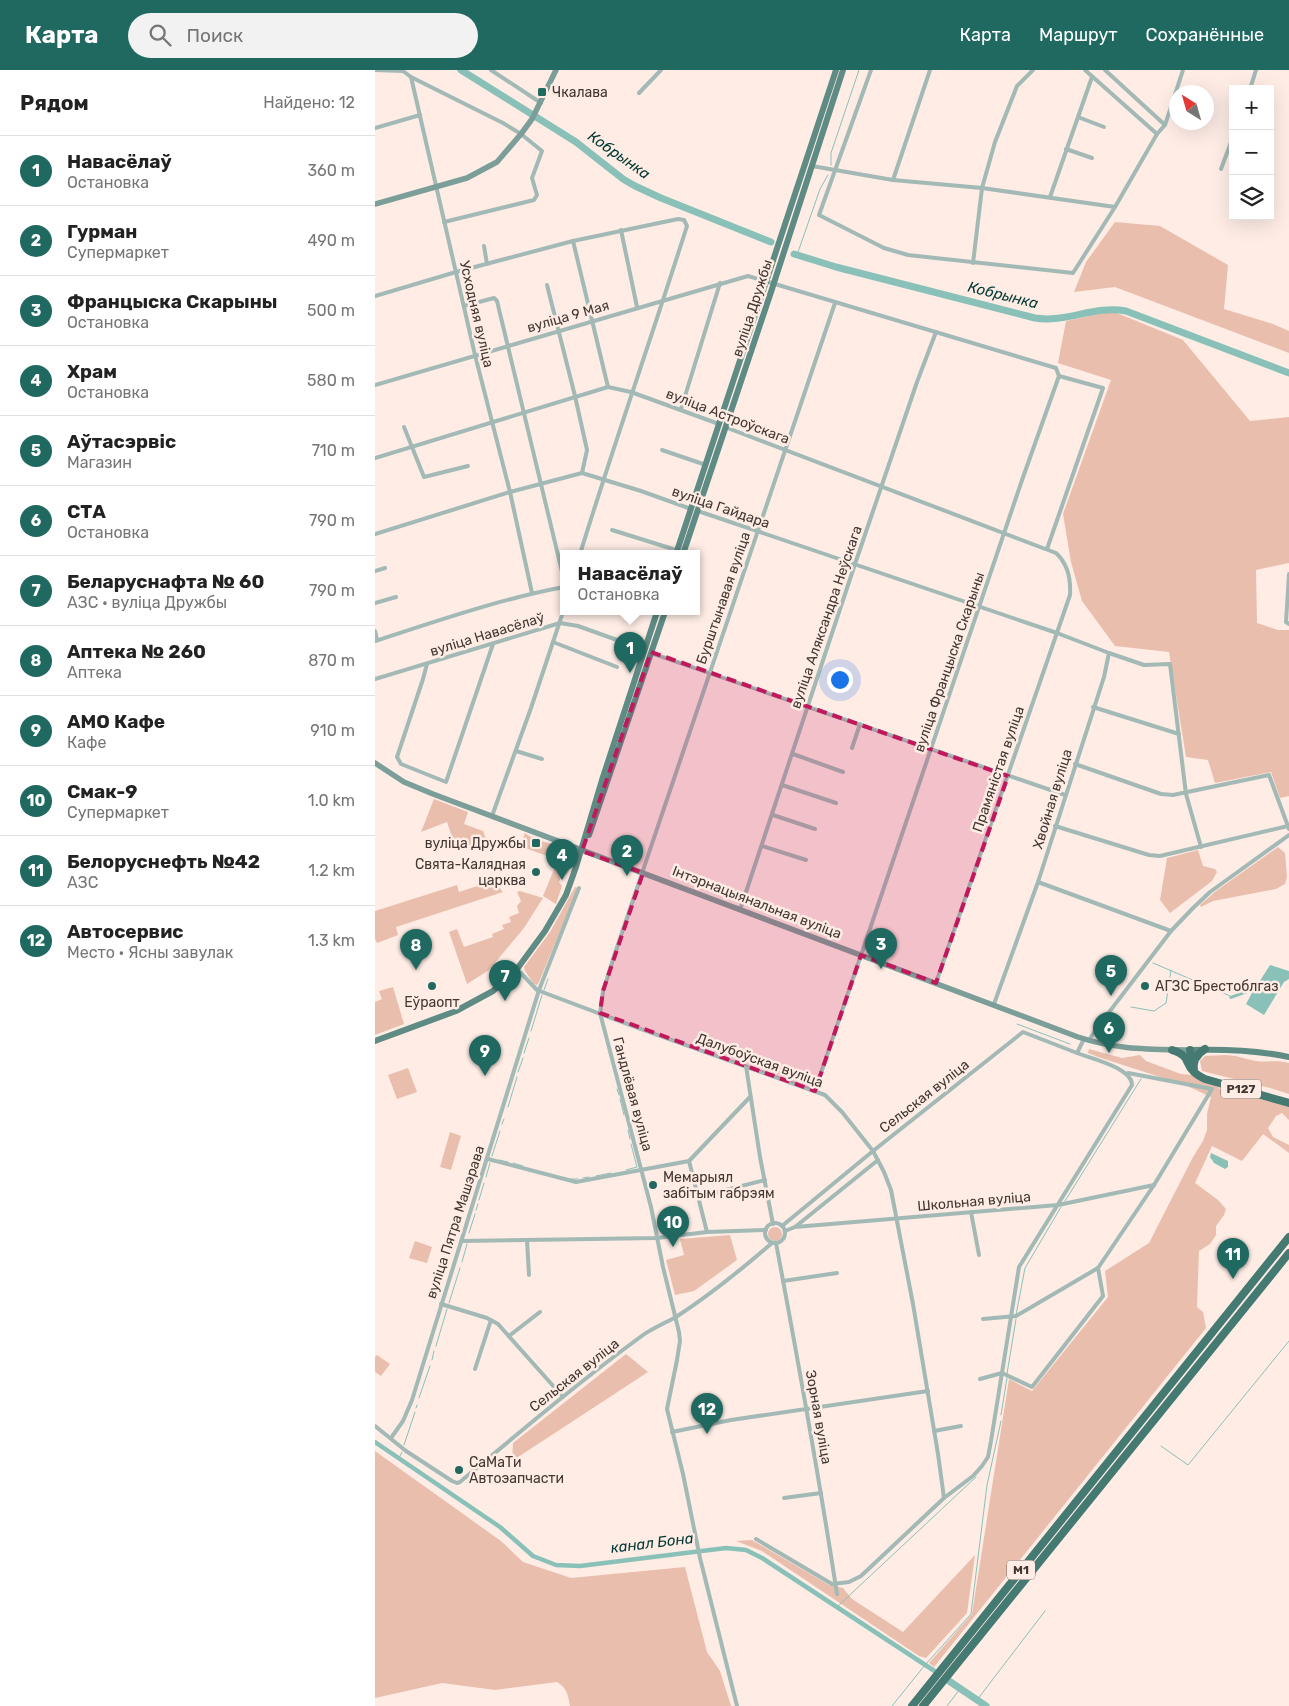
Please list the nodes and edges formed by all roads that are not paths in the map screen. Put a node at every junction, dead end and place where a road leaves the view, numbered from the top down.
1 (375, 70) edge
2 (491, 70) edge
3 (556, 70) edge
4 (661, 70) edge
5 (836, 70) edge
6 (843, 70) edge
7 (871, 70) edge
8 (930, 70) edge
9 (1033, 70) edge
10 (1085, 70) edge
11 (1105, 70) edge
12 (1183, 70) edge
13 (1256, 70) edge
14 (411, 77) junction
15 (1092, 77) junction
16 (1251, 85) edge
17 (639, 93) dead end
18 (541, 103) junction
19 (420, 115) junction
20 (1078, 117) junction
21 (1165, 126) junction
22 (1104, 127) dead end
23 (375, 128) edge
24 (521, 134) junction
25 (1157, 134) junction
26 (1229, 148) edge
27 (1067, 149) junction
28 (1093, 158) dead end
29 (809, 165) junction
30 (1221, 169) dead end
31 (835, 171) junction
32 (893, 180) junction
33 (436, 187) junction
34 (982, 188) junction
35 (1050, 197) junction
36 (375, 204) edge
37 (1115, 207) junction
38 (445, 222) junction
39 (621, 230) junction
40 (573, 241) junction
41 (484, 246) dead end
42 (973, 263) junction
43 (487, 264) junction
44 (456, 272) junction
45 (721, 282) junction
46 (770, 283) junction
47 (547, 285) dead end
48 (375, 296) edge
49 (664, 300) junction
50 (835, 303) junction
51 (464, 306) junction
52 (637, 307) junction
53 (592, 321) junction
54 (559, 330) junction
55 (936, 332) junction
56 (509, 345) junction
57 (475, 355) junction
58 (1059, 376) junction
59 (375, 385) edge
60 (608, 387) junction
61 (631, 392) junction
62 (575, 396) junction
63 (681, 409) junction
64 (524, 412) junction
65 (493, 421) junction
66 (722, 425) junction
67 (404, 427) dead end
68 (413, 446) junction
69 (662, 450) dead end
70 (786, 450) junction
71 (375, 458) edge
72 (467, 466) dead end
73 (707, 467) junction
74 (582, 473) junction
75 (603, 479) junction
76 (541, 484) junction
77 (882, 488) junction
78 (510, 492) junction
79 (691, 509) junction
80 (699, 511) junction
81 (612, 530) dead end
82 (757, 531) junction
83 (375, 534) edge
84 (1004, 534) junction
85 (1047, 549) junction
86 (581, 550) edge
87 (672, 550) edge
88 (675, 550) edge
89 (685, 550) edge
90 (685, 550) edge
91 (1064, 560) joint
92 (560, 563) edge
93 (855, 564) junction
94 (385, 568) dead end
95 (375, 571) edge
96 (1289, 574) edge
97 (560, 588) edge
98 (532, 593) junction
99 (396, 596) dead end
100 (375, 603) edge
101 (980, 607) junction
102 (562, 615) edge
103 (656, 615) edge
104 (656, 615) edge
105 (664, 615) edge
106 (560, 623) junction
107 (1289, 624) edge
108 (375, 631) edge
109 (1057, 633) junction
110 (376, 640) edge
111 (553, 642) junction
112 (493, 644) junction
113 (644, 650) junction
114 (651, 652) junction
115 (1109, 653) junction
116 (427, 664) junction
117 (617, 667) dead end
118 (709, 673) junction
119 (375, 679) edge
120 (638, 691) junction
121 (808, 706) junction
122 (1093, 708) junction
123 (860, 724) junction
124 (1179, 734) junction
125 (851, 748) dead end
126 (931, 750) junction
127 (516, 751) junction
128 (793, 754) junction
129 (542, 759) dead end
130 (375, 764) edge
131 (1075, 764) junction
132 (843, 772) dead end
133 (1008, 776) junction
134 (783, 785) junction
135 (1186, 794) junction
136 (1065, 795) junction
137 (836, 803) dead end
138 (773, 815) junction
139 (492, 816) junction
140 (1055, 826) junction
141 (1289, 828) edge
142 (815, 829) dead end
143 (1289, 835) edge
144 (762, 846) junction
145 (1201, 847) junction
146 (582, 850) junction
147 (806, 860) dead end
148 (643, 873) junction
149 (1038, 882) junction
150 (579, 888) dead end
151 (740, 910) junction
152 (1171, 931) junction
153 (861, 955) junction
154 (517, 969) junction
155 (936, 983) junction
156 (539, 990) junction
157 (994, 1004) junction
158 (600, 1013) junction
159 (1086, 1040) junction
160 (375, 1041) edge
161 (1205, 1049) junction
162 (1172, 1050) junction
163 (1190, 1050) junction
164 (1077, 1054) junction
165 (1289, 1057) edge
166 (746, 1066) junction
167 (1126, 1072) junction
168 (1195, 1073) junction
169 (815, 1092) junction
170 (750, 1097) junction
171 (1289, 1103) edge
172 (873, 1151) junction
173 (488, 1159) junction
174 (878, 1160) junction
175 (689, 1161) junction
176 (641, 1169) junction
177 (765, 1180) junction
178 (1155, 1185) junction
179 (698, 1197) junction
180 (1058, 1205) junction
181 (971, 1212) junction
182 (897, 1219) junction
183 (773, 1224) junction
184 (782, 1226) junction
185 (795, 1227) junction
186 (766, 1230) junction
187 (785, 1231) junction
188 (707, 1232) junction
189 (1289, 1237) edge
190 (657, 1238) junction
191 (527, 1240) junction
192 (461, 1241) junction
193 (774, 1243) junction
194 (1289, 1253) edge
195 (979, 1255) dead end
196 (1098, 1268) junction
197 (837, 1273) dead end
198 (529, 1276) dead end
199 (783, 1281) junction
200 (441, 1304) junction
201 (540, 1312) dead end
202 (676, 1317) junction
203 (983, 1319) dead end
204 (491, 1320) junction
205 (509, 1336) junction
206 (475, 1370) dead end
207 (1002, 1373) junction
208 (980, 1379) dead end
209 (928, 1390) junction
210 (563, 1398) junction
211 (807, 1409) junction
212 (375, 1426) edge
213 (961, 1426) dead end
214 (934, 1431) junction
215 (672, 1432) junction
216 (391, 1438) junction
217 (821, 1493) junction
218 (784, 1498) dead end
219 (944, 1498) junction
220 (756, 1539) dead end
221 (835, 1584) junction
222 (837, 1594) dead end
223 (737, 1706) edge
224 (912, 1706) edge
225 (923, 1706) edge

1 - 14 street
2 - 18 street
3 - 18 main road
4 - 17 street
5 - 29 main road, вуліца Дружбы
6 - 29 main road, вуліца Дружбы
7 - 31 street
8 - 32 street
9 - 34 street
10 - 15 street
11 - 21 street
12 - 21 street
13 - 16 street
14 - 19 street, Усходняя вуліца
14 - 24 street
15 - 20 street
15 - 25 street
18 - 24 main road
19 - 23 street
19 - 33 street, Усходняя вуліца
20 - 22 street
20 - 27 street
21 - 25 street
24 - 33 main road
24 - 38 street
25 - 37 street
26 - 30 street
27 - 28 street
27 - 35 street
29 - 31 street
29 - 46 main road, вуліца Дружбы
29 - 46 main road, вуліца Дружбы
31 - 32 street
31 - 42 street
32 - 34 street
33 - 36 main road
33 - 38 street, Усходняя вуліца
34 - 35 street
34 - 42 street
35 - 37 street
37 - 42 street
38 - 44 street, Усходняя вуліца
39 - 40 street
39 - 49 street
39 - 52 street
40 - 43 street
40 - 53 street
41 - 43 street
43 - 44 street
44 - 48 street
44 - 51 street, Усходняя вуліца
45 - 46 street, вуліца 9 Мая
45 - 49 street, вуліца 9 Мая
45 - 63 street
46 - 50 street, вуліца 9 Мая
46 - 66 main road, вуліца Дружбы
46 - 66 main road, вуліца Дружбы
47 - 54 street
49 - 52 street, вуліца 9 Мая
49 - 61 street
50 - 55 street, вуліца 9 Мая
50 - 70 street, Бурштынавая вуліца
51 - 56 street
51 - 57 street, Усходняя вуліца
52 - 53 street, вуліца 9 Мая
53 - 54 street, вуліца 9 Мая
53 - 60 street
54 - 56 street, вуліца 9 Мая
54 - 62 street
55 - 58 street, вуліца 9 Мая
55 - 77 street, вуліца Аляксандра Неўскага
56 - 57 street, вуліца 9 Мая
56 - 64 street
57 - 59 street, вуліца 9 Мая
57 - 65 street, Усходняя вуліца
58 - 84 street, вуліца Францыска Скарыны
58 - 85 street
60 - 61 street, вуліца Астроўскага
60 - 62 street, вуліца Астроўскага
61 - 63 street, вуліца Астроўскага
61 - 75 street
62 - 64 street, вуліца Астроўскага
62 - 74 street
63 - 66 street, вуліца Астроўскага
64 - 65 street, вуліца Астроўскага
64 - 76 street
65 - 68 street, вуліца Астроўскага
65 - 78 street, Усходняя вуліца
66 - 70 street, вуліца Астроўскага
66 - 73 main road, вуліца Дружбы
67 - 68 street
68 - 71 street, вуліца Астроўскага
68 - 72 street
69 - 73 street
70 - 77 street, вуліца Астроўскага
70 - 82 street, Бурштынавая вуліца
73 - 79 main road, вуліца Дружбы
73 - 80 main road
74 - 75 street, вуліца Гайдара
74 - 76 street
75 - 79 street, вуліца Гайдара
75 - 86 street
76 - 78 street
76 - 92 street
77 - 84 street, вуліца Астроўскага
77 - 93 street, вуліца Аляксандра Неўскага
78 - 83 street
78 - 98 street, Усходняя вуліца
79 - 80 street, вуліца Гайдара
79 - 88 main road, вуліца Дружбы
79 - 89 main road
80 - 82 street, вуліца Гайдара
80 - 90 main road
81 - 87 street
82 - 93 street, вуліца Гайдара
82 - 118 street, Бурштынавая вуліца
84 - 85 street, вуліца Астроўскага
84 - 101 street, вуліца Францыска Скарыны
85 - 91 street, вуліца Астроўскага
91 - 109 street, Прамяністая вуліца
93 - 101 street, вуліца Гайдара
93 - 121 street, вуліца Аляксандра Неўскага
94 - 95 street
96 - 107 street
97 - 98 street
98 - 110 street
99 - 100 street
101 - 109 street, вуліца Гайдара
101 - 126 street, вуліца Францыска Скарыны
102 - 106 street
103 - 113 main road
104 - 114 main road
105 - 114 main road
106 - 111 street
106 - 112 street, вуліца Навасёлаў
106 - 113 street, вуліца Навасёлаў
108 - 110 street
109 - 115 street
109 - 133 street, Прамяністая вуліца
111 - 117 street
111 - 127 street
112 - 116 street, вуліца Навасёлаў
112 - 116 street
113 - 114 street, вуліца Навасёлаў
113 - 120 main road
113 - 146 main road
114 - 118 street, вуліца Навасёлаў
114 - 120 main road
115 - 122 street, Хвойная вуліца
115 - 124 street
116 - 119 street, вуліца Навасёлаў
118 - 121 street, вуліца Навасёлаў
118 - 148 street, Бурштынавая вуліца
120 - 146 main road
121 - 123 street, вуліца Навасёлаў
121 - 128 street, вуліца Аляксандра Неўскага
122 - 124 street
122 - 131 street, Хвойная вуліца
123 - 125 street
123 - 126 street, вуліца Навасёлаў
124 - 135 street
126 - 133 street, вуліца Навасёлаў
126 - 153 street, вуліца Францыска Скарыны
127 - 129 street
127 - 139 street
128 - 132 street
128 - 134 street, вуліца Аляксандра Неўскага
130 - 139 main road, Інтэрнацыянальная вуліца
131 - 135 street
131 - 136 street, Хвойная вуліца
133 - 136 street, вуліца Навасёлаў
133 - 155 street, Прамяністая вуліца
134 - 137 street
134 - 138 street, вуліца Аляксандра Неўскага
135 - 141 street
135 - 145 street
136 - 140 street, Хвойная вуліца
138 - 142 street
138 - 144 street, вуліца Аляксандра Неўскага
139 - 146 main road, Інтэрнацыянальная вуліца
140 - 145 street
140 - 149 street, Хвойная вуліца
141 - 145 street
143 - 152 street
144 - 147 street
144 - 151 street, вуліца Аляксандра Неўскага
146 - 148 main road, Інтэрнацыянальная вуліца
146 - 154 main road
148 - 151 main road, Інтэрнацыянальная вуліца
148 - 158 street, Гандлёвая вуліца
149 - 152 street
149 - 157 street, Хвойная вуліца
150 - 156 street, вуліца Пятра Машэрава
151 - 153 main road, Інтэрнацыянальная вуліца
152 - 159 street
153 - 155 main road, Інтэрнацыянальная вуліца
153 - 169 street, вуліца Францыска Скарыны
154 - 156 street, Далубоўская вуліца
154 - 160 main road
155 - 157 main road, Інтэрнацыянальная вуліца
156 - 158 street, Далубоўская вуліца
156 - 173 street, вуліца Пятра Машэрава
157 - 159 main road, Інтэрнацыянальная вуліца
158 - 166 street, Далубоўская вуліца
158 - 176 street, Гандлёвая вуліца
159 - 162 main road, Інтэрнацыянальная вуліца
159 - 164 street
161 - 163 main road
161 - 165 main road
161 - 168 highway
162 - 163 main road, Інтэрнацыянальная вуліца
162 - 168 highway
163 - 168 highway
164 - 167 street
164 - 172 street, Сельская вуліца
166 - 169 street, Далубоўская вуліца
166 - 170 street
167 - 178 street
167 - 180 street
168 - 171 highway, Р127
169 - 172 street, Далубоўская вуліца
170 - 175 street
170 - 177 street
172 - 174 street, Далубоўская вуліца
172 - 184 street, Сельская вуліца
173 - 176 street
173 - 192 street, вуліца Пятра Машэрава
174 - 182 street, Далубоўская вуліца
174 - 185 street
175 - 176 street
175 - 179 street
176 - 190 street, Гандлёвая вуліца
177 - 179 street
177 - 183 street
178 - 180 street, Школьная вуліца
178 - 196 street
179 - 188 street
180 - 181 street, Школьная вуліца
180 - 207 street
181 - 182 street, Школьная вуліца
181 - 195 street
182 - 185 street, Школьная вуліца
182 - 209 street, Далубоўская вуліца
183 - 184 street
183 - 186 street
184 - 187 street
185 - 187 street
186 - 188 street
186 - 193 street, Зорная вуліца
187 - 193 street
188 - 190 street
189 - 224 highway, М1
190 - 191 street
190 - 202 street, Гандлёвая вуліца
191 - 192 street
191 - 198 street
192 - 200 street, вуліца Пятра Машэрава
193 - 199 street, Зорная вуліца
193 - 202 street, Сельская вуліца
194 - 225 highway, М1
196 - 203 street
196 - 207 street
197 - 199 street
199 - 211 street, Зорная вуліца
200 - 204 street
200 - 216 street, вуліца Пятра Машэрава
201 - 205 street
202 - 210 street, Сельская вуліца
202 - 215 street, Гандлёвая вуліца
204 - 205 street
204 - 206 street
205 - 210 street
207 - 208 street
207 - 219 street
209 - 211 street
209 - 214 street, Далубоўская вуліца
210 - 216 street, Сельская вуліца
211 - 215 street
211 - 217 street, Зорная вуліца
212 - 216 street
213 - 214 street
214 - 219 street, Далубоўская вуліца
215 - 223 street, Гандлёвая вуліца
217 - 218 street
217 - 221 street, Зорная вуліца
219 - 221 street
220 - 221 street
221 - 222 street, Зорная вуліца

